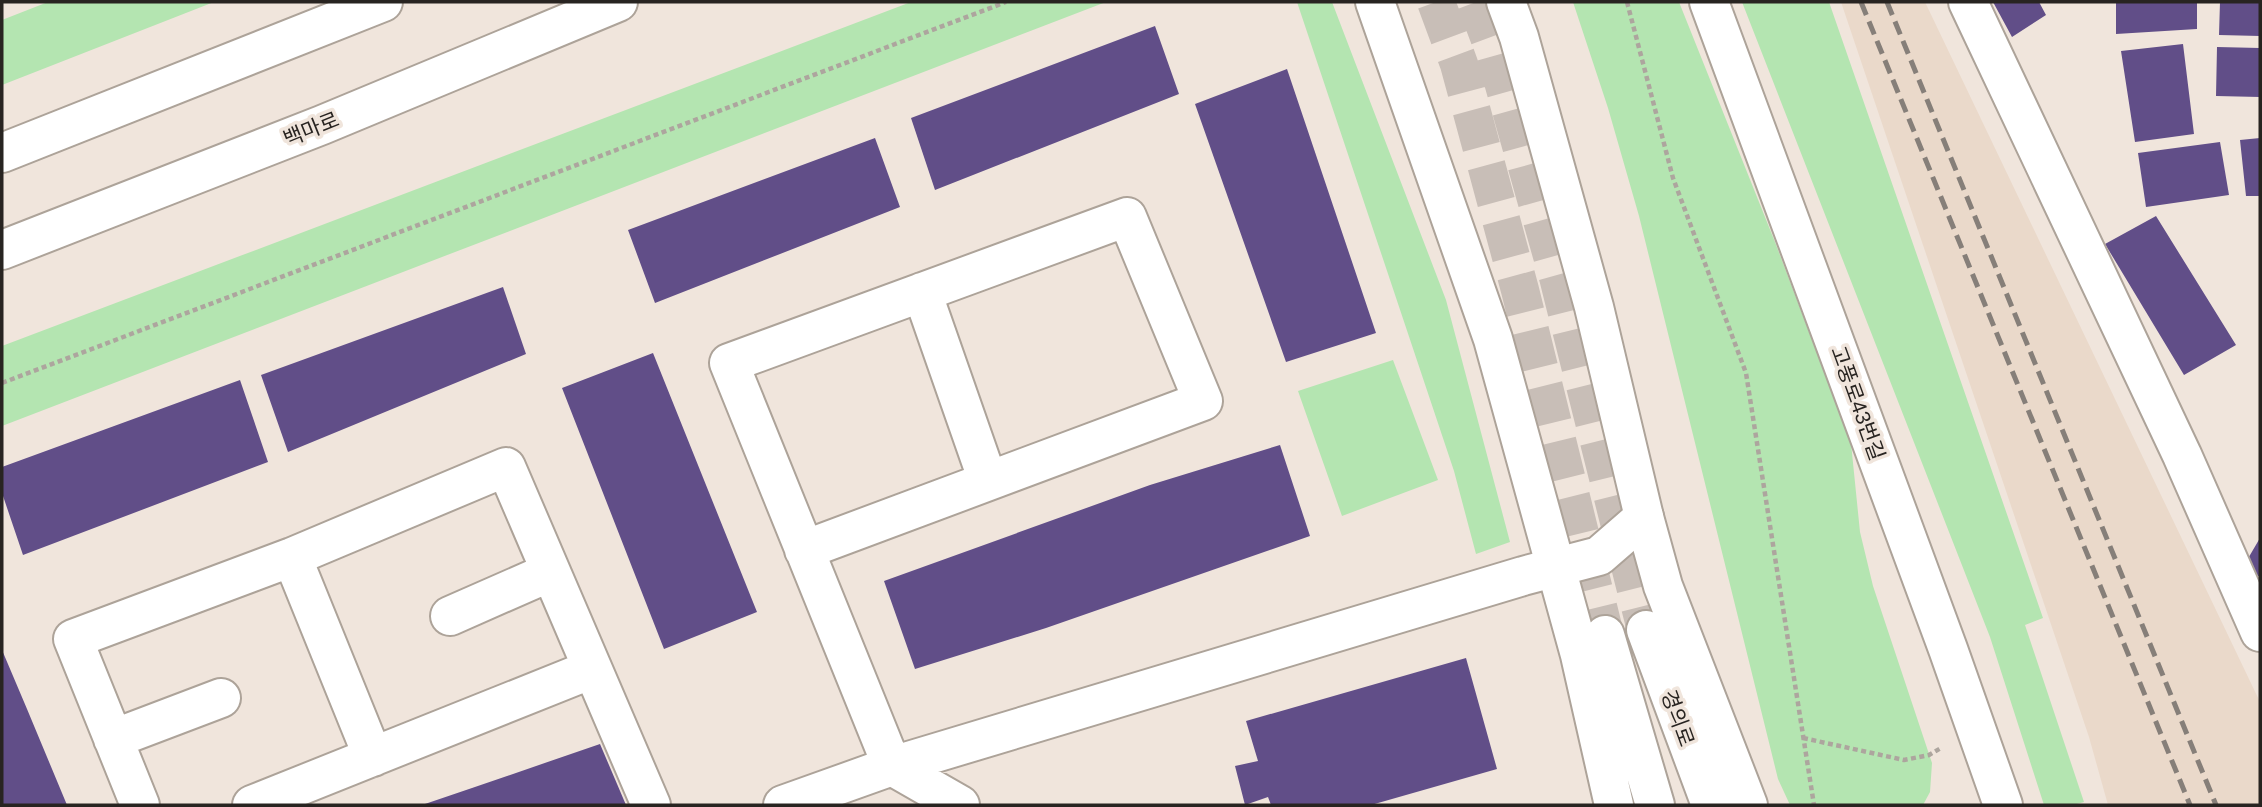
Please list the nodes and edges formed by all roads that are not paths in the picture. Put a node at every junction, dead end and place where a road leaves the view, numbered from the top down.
1 (383, 2) edge
2 (618, 2) edge
3 (1375, 2) edge
4 (1506, 2) edge
5 (1709, 2) edge
6 (1968, 2) edge
7 (2, 153) edge
8 (2, 250) edge
9 (922, 292) junction
10 (988, 481) junction
11 (1644, 517) junction
12 (804, 550) junction
13 (292, 557) junction
14 (1555, 567) junction
15 (550, 572) junction
16 (450, 616) dead end
17 (1646, 630) tunnel mouth
18 (2260, 632) edge
19 (1605, 635) tunnel mouth
20 (592, 669) junction
21 (221, 698) dead end
22 (113, 739) junction
23 (373, 757) junction
24 (892, 766) junction
25 (140, 805) edge
26 (252, 805) edge
27 (651, 805) edge
28 (783, 805) edge
29 (960, 805) edge
30 (1614, 805) edge
31 (1655, 805) edge
32 (1711, 805) edge
33 (1748, 805) edge
34 (2003, 805) edge

1 - 7 main road
2 - 8 main road, 백마로
3 - 14 main road
4 - 11 main road
5 - 34 main road, 고풍로43번길
6 - 18 main road
9 - 10 main road
9 - 10 main road
9 - 12 main road
10 - 12 main road
11 - 14 main road
11 - 33 main road
12 - 24 main road
13 - 15 main road
13 - 22 main road
13 - 23 main road
14 - 24 main road
14 - 30 main road
15 - 16 main road
15 - 20 main road
17 - 32 main road, 경의로
19 - 31 main road
20 - 23 main road
20 - 27 main road
21 - 22 main road
22 - 25 main road
23 - 26 main road
24 - 28 main road
24 - 29 main road

